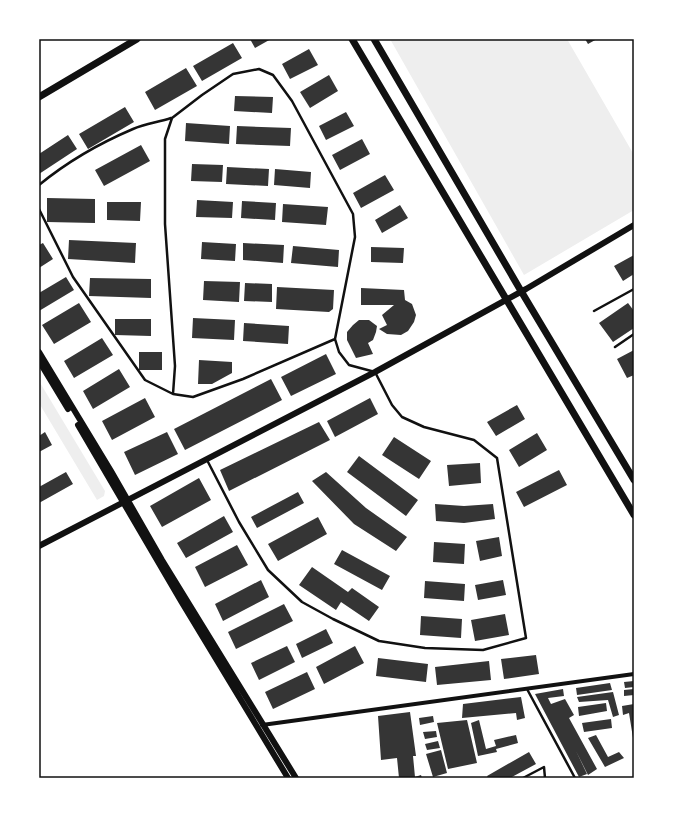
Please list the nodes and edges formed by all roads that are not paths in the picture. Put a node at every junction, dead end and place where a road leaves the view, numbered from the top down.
1 (137, 39) edge
2 (352, 39) edge
3 (374, 39) edge
4 (39, 97) edge
5 (172, 118) junction
6 (39, 185) edge
7 (39, 208) edge
8 (634, 225) edge
9 (634, 289) edge
10 (521, 292) junction
11 (506, 299) junction
12 (594, 311) dead end
13 (634, 334) edge
14 (335, 339) junction
15 (615, 347) dead end
16 (39, 352) edge
17 (39, 360) edge
18 (375, 372) junction
19 (173, 394) junction
20 (206, 459) junction
21 (634, 480) edge
22 (125, 501) junction
23 (634, 515) edge
24 (39, 546) edge
25 (634, 674) edge
26 (527, 689) junction
27 (260, 725) junction
28 (288, 778) edge
29 (296, 778) edge
30 (523, 778) edge
31 (545, 778) edge
32 (576, 778) edge

1 - 4 main road
2 - 11 main road
3 - 10 main road
5 - 6 lane
5 - 14 lane
5 - 19 lane
7 - 19 lane
8 - 10 street
9 - 12 lane
10 - 11 street
10 - 21 main road
11 - 18 street
11 - 23 main road
13 - 15 lane
14 - 18 lane
14 - 19 lane
16 - 22 street
17 - 22 street
18 - 20 street
18 - 20 lane
20 - 22 street
22 - 24 street
22 - 27 street
25 - 26 street
26 - 27 street
26 - 32 lane
27 - 28 street
27 - 29 street
30 - 31 lane

